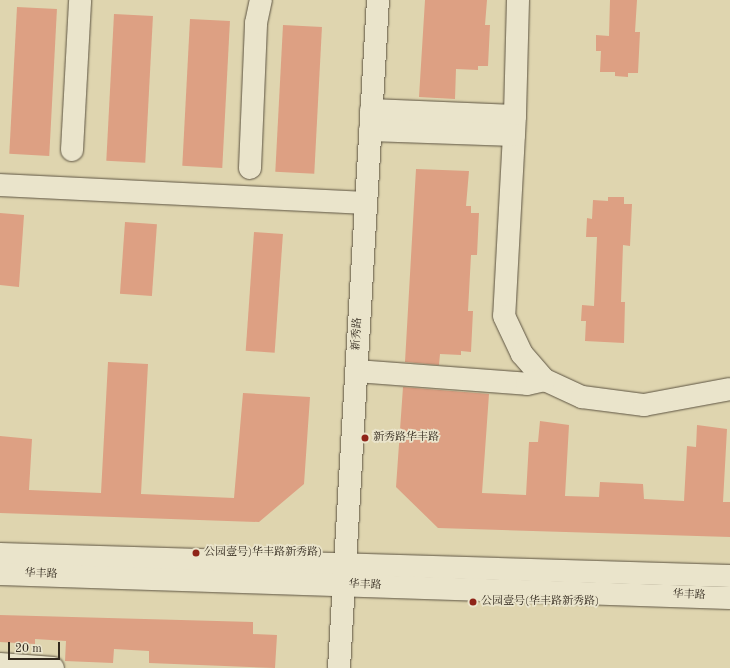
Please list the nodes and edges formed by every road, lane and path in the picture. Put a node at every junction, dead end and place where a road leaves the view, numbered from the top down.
1 (80, 0) edge
2 (258, 0) edge
3 (378, 0) edge
4 (518, 0) edge
5 (371, 120) junction
6 (515, 126) junction
7 (72, 150) dead end
8 (250, 168) dead end
9 (0, 185) edge
10 (366, 204) junction
11 (356, 371) junction
12 (545, 380) junction
13 (730, 389) edge
14 (0, 554) edge
15 (0, 574) edge
16 (344, 576) junction
17 (730, 576) edge
18 (730, 598) edge
19 (0, 664) edge
20 (52, 668) edge
21 (340, 668) edge

1 - 7 street
2 - 8 street
3 - 5 street, 新秀路
4 - 6 street
5 - 6 street
5 - 10 street, 新秀路
6 - 12 street
9 - 10 street
10 - 11 street, 新秀路
11 - 12 street
11 - 16 street, 新秀路
12 - 13 street
14 - 16 street, 华丰路
15 - 16 street, 华丰路
16 - 17 street, 华丰路
16 - 18 street, 华丰路
16 - 21 street, 新秀路
19 - 20 street

